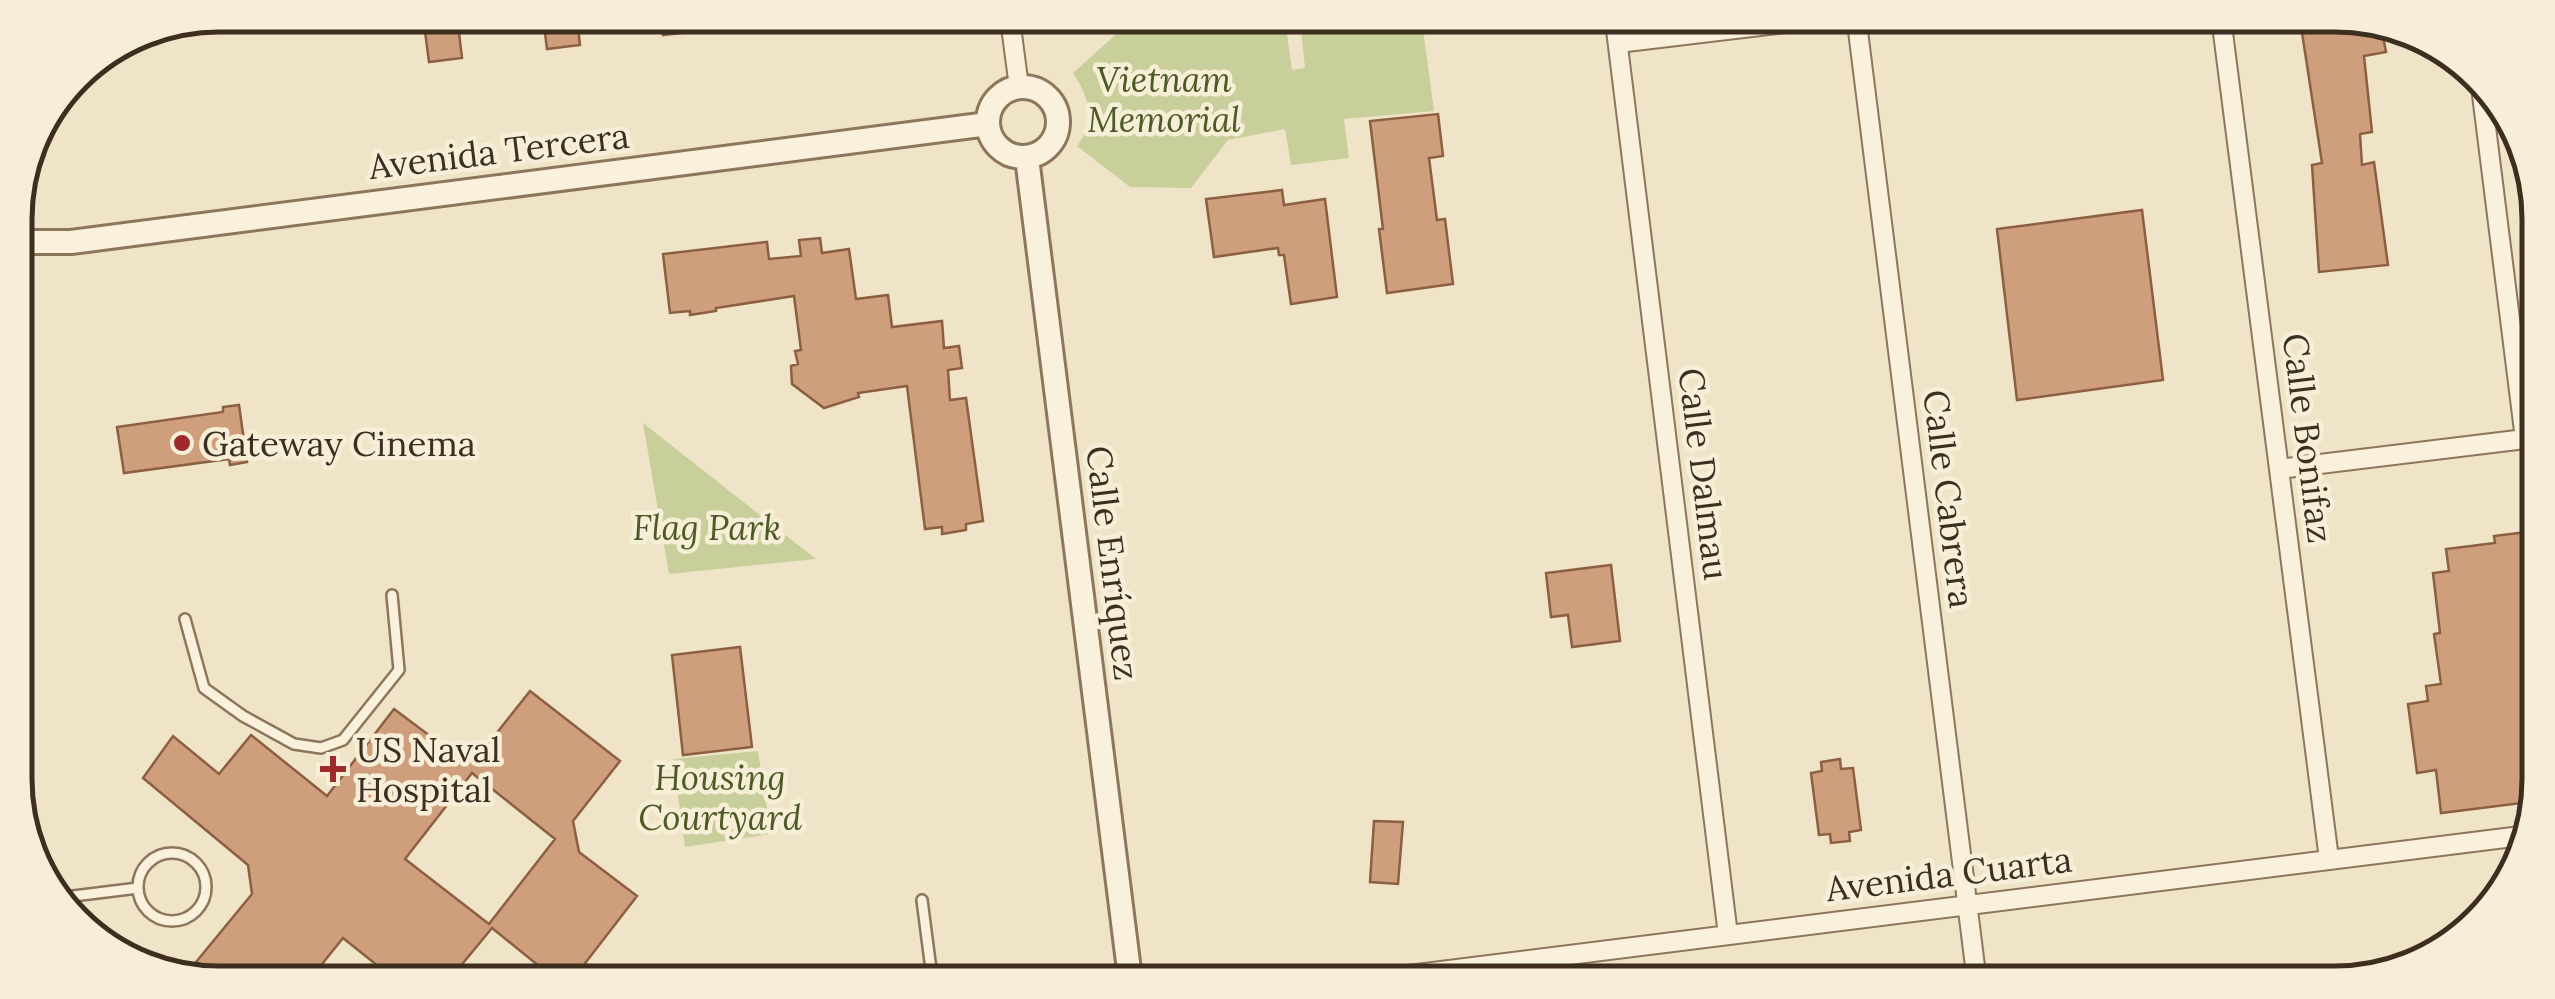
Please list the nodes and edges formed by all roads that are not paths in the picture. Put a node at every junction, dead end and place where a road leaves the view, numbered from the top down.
1 (1616, 32) edge
2 (1708, 32) edge
3 (1858, 32) edge
4 (2223, 32) edge
5 (1012, 33) edge
6 (1618, 43) junction
7 (1019, 87) junction
8 (2483, 106) edge
9 (988, 124) junction
10 (1026, 158) junction
11 (33, 246) edge
12 (2522, 410) edge
13 (2522, 439) edge
14 (2279, 469) junction
15 (392, 595) dead end
16 (185, 619) dead end
17 (2514, 837) edge
18 (2329, 859) junction
19 (138, 888) junction
20 (74, 896) edge
21 (922, 900) dead end
22 (1967, 905) junction
23 (1728, 935) junction
24 (931, 966) edge
25 (1128, 966) edge
26 (1481, 966) edge
27 (1974, 966) edge

1 - 6 street, Calle Dalmau
2 - 6 street
3 - 22 street, Calle Cabrera
4 - 14 street, Calle Bonifaz
5 - 7 street
6 - 23 street, Calle Dalmau
7 - 9 street
7 - 10 street
8 - 12 street
9 - 10 street
9 - 11 street, Avenida Tercera
10 - 25 street, Calle Enríquez
13 - 14 street
14 - 18 street, Calle Bonifaz
15 - 16 lane
17 - 18 street, Avenida Cuarta
18 - 22 street, Avenida Cuarta
19 - 19 lane
19 - 20 lane
21 - 24 lane
22 - 23 street, Avenida Cuarta
22 - 27 street, Calle Cabrera
23 - 26 street, Avenida Cuarta

